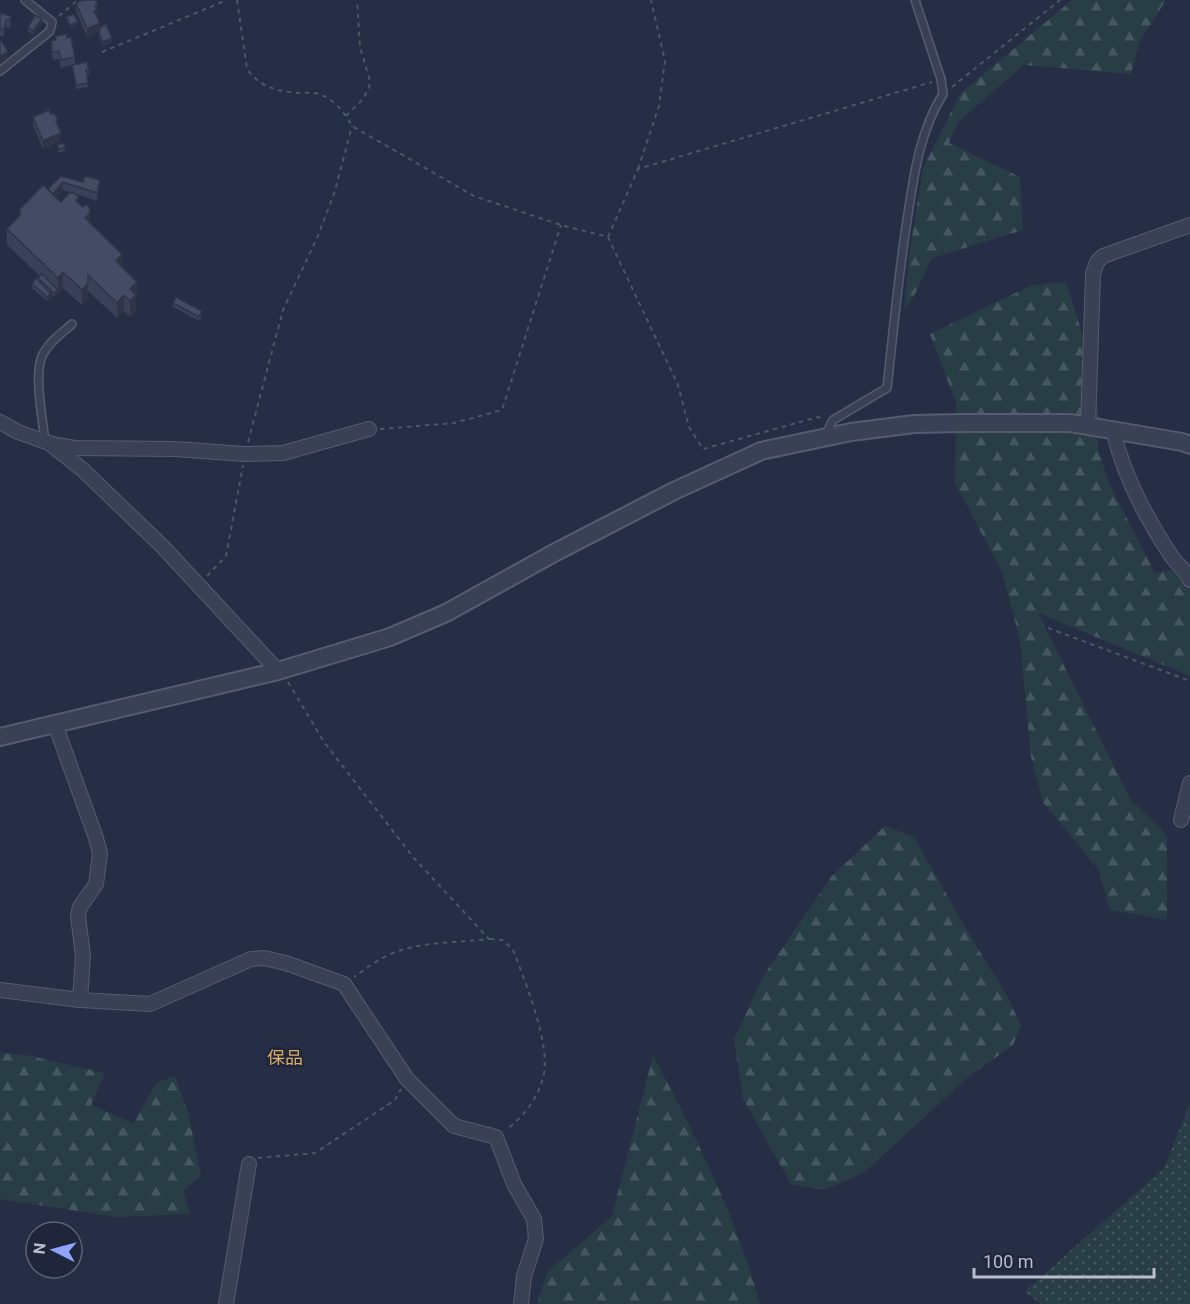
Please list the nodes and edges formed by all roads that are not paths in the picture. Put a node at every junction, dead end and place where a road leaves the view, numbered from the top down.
1 (25, 0) edge
2 (915, 0) edge
3 (0, 71) edge
4 (1190, 225) edge
5 (72, 324) dead end
6 (0, 422) edge
7 (1088, 426) junction
8 (369, 429) road end
9 (1113, 430) junction
10 (824, 437) junction
11 (47, 443) junction
12 (1190, 445) edge
13 (1190, 580) edge
14 (278, 671) junction
15 (55, 724) junction
16 (0, 737) edge
17 (1190, 783) edge
18 (1181, 820) dead end
19 (0, 990) edge
20 (80, 1000) junction
21 (249, 1164) road end
22 (226, 1304) edge
23 (521, 1304) edge

1 - 3 lane
2 - 10 lane
4 - 7 street
5 - 11 lane
6 - 11 street
7 - 9 street
7 - 10 street
8 - 11 street
9 - 12 street
9 - 13 street
10 - 14 street
11 - 14 street
14 - 15 street
15 - 16 street
15 - 20 street
17 - 18 street
19 - 20 street
20 - 23 street
21 - 22 street

